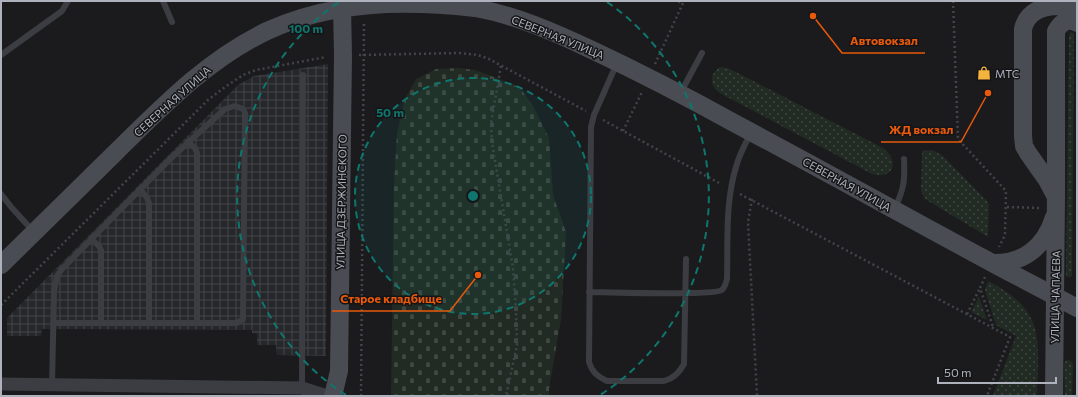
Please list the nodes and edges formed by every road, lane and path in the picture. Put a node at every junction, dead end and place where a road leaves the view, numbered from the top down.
1 (68, 1) edge
2 (163, 1) edge
3 (953, 1) edge
4 (364, 4) junction
5 (342, 6) junction
6 (1073, 15) edge
7 (172, 22) dead end
8 (1, 54) edge
9 (364, 54) junction
10 (702, 54) dead end
11 (343, 56) junction
12 (617, 62) junction
13 (501, 66) junction
14 (303, 75) dead end
15 (680, 94) junction
16 (594, 115) junction
17 (751, 132) junction
18 (188, 142) junction
19 (904, 159) dead end
20 (140, 189) junction
21 (731, 189) junction
22 (1, 194) edge
23 (752, 199) junction
24 (1056, 203) junction
25 (894, 210) junction
26 (34, 233) junction
27 (91, 239) junction
28 (686, 259) dead end
29 (992, 263) junction
30 (1, 265) edge
31 (980, 288) junction
32 (589, 292) junction
33 (686, 292) junction
34 (1055, 296) junction
35 (1, 305) edge
36 (1077, 308) edge
37 (967, 314) junction
38 (53, 323) junction
39 (101, 323) junction
40 (149, 323) junction
41 (197, 323) junction
42 (993, 327) junction
43 (1, 384) edge
44 (52, 385) junction
45 (302, 388) junction
46 (327, 396) edge
47 (333, 396) edge
48 (361, 396) edge
49 (506, 396) edge
50 (757, 396) edge
51 (988, 396) edge
52 (1054, 396) edge

1 - 8 lane
2 - 7 lane
3 - 29 path
4 - 5 main road, СЕВЕРНАЯ УЛИЦА
4 - 9 path
4 - 12 main road, СЕВЕРНАЯ УЛИЦА
5 - 11 main road, УЛИЦА ДЗЕРЖИНСКОГО
5 - 26 main road, СЕВЕРНАЯ УЛИЦА
6 - 24 main road, УЛИЦА ЧАПАЕВА
6 - 24 main road, УЛИЦА ЧАПАЕВА
9 - 11 path
9 - 13 path
9 - 48 path
10 - 15 lane
11 - 35 path
11 - 47 main road, УЛИЦА ДЗЕРЖИНСКОГО
12 - 15 main road, СЕВЕРНАЯ УЛИЦА
12 - 16 lane
13 - 16 path
13 - 49 path
14 - 45 lane
15 - 17 main road, СЕВЕРНАЯ УЛИЦА
16 - 21 path
16 - 32 lane
17 - 21 lane
17 - 25 main road, СЕВЕРНАЯ УЛИЦА
18 - 20 lane
18 - 41 lane
18 - 41 lane
19 - 25 lane
20 - 27 lane
20 - 40 lane
21 - 23 path
21 - 33 lane
22 - 26 lane
23 - 37 path
23 - 50 path
24 - 29 main road
24 - 34 main road, УЛИЦА ЧАПАЕВА
25 - 29 main road, СЕВЕРНАЯ УЛИЦА
26 - 30 main road, СЕВЕРНАЯ УЛИЦА
27 - 38 lane
27 - 39 lane
28 - 33 lane
29 - 31 path
29 - 34 main road, СЕВЕРНАЯ УЛИЦА
31 - 37 path
31 - 42 path
32 - 33 lane
32 - 33 lane
34 - 36 main road, СЕВЕРНАЯ УЛИЦА
34 - 52 main road, УЛИЦА ЧАПАЕВА
37 - 42 path
38 - 39 lane
38 - 44 lane
39 - 40 lane
40 - 41 lane
42 - 51 path
43 - 44 street
44 - 45 street
45 - 46 street

